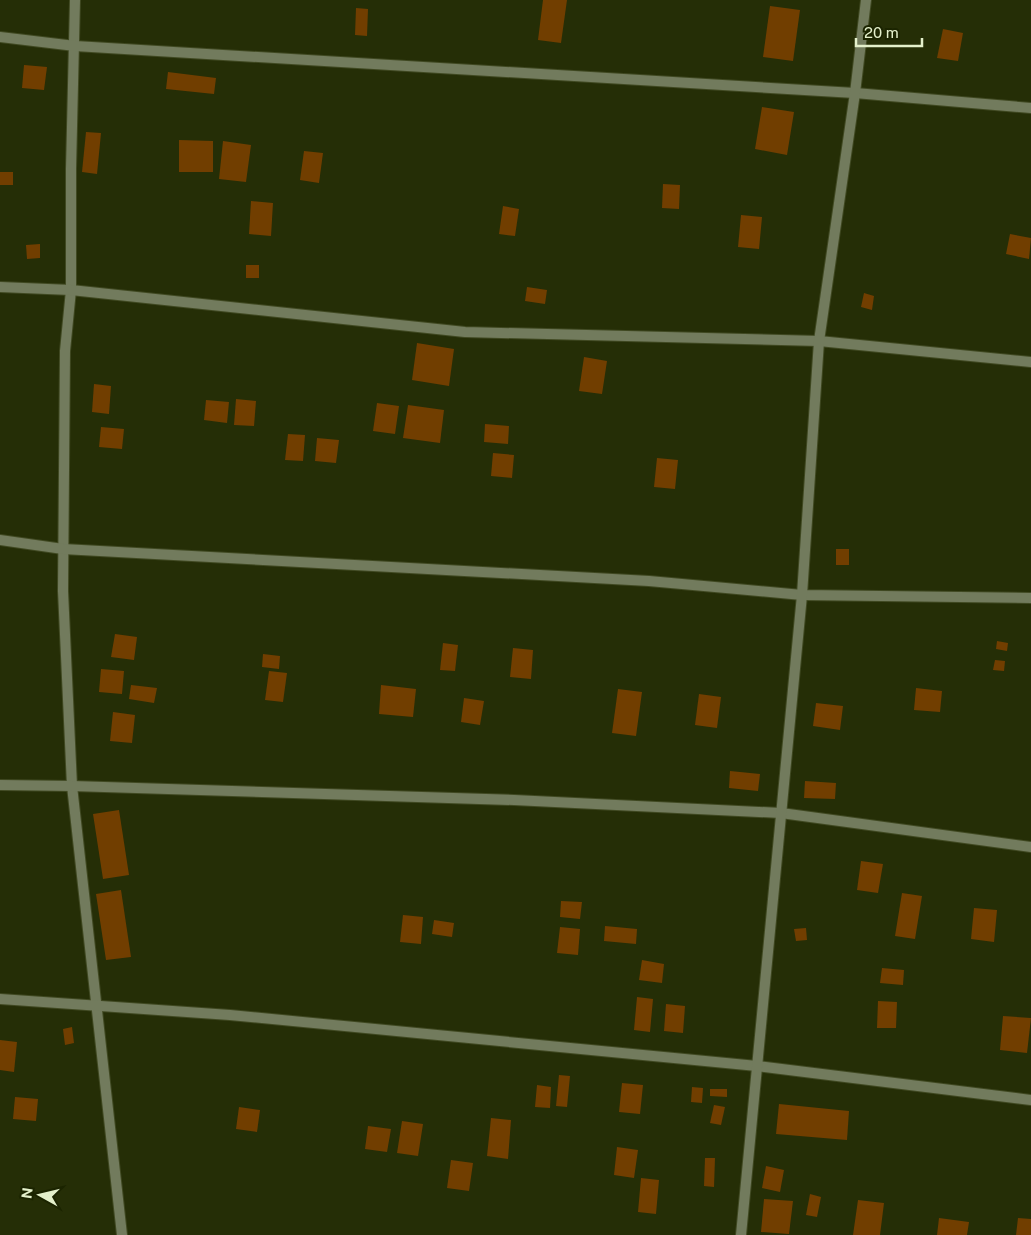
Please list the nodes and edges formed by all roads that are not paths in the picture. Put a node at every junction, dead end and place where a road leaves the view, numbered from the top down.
1 (75, 0) edge
2 (866, 0) edge
3 (0, 37) edge
4 (75, 46) junction
5 (855, 93) junction
6 (1031, 108) edge
7 (0, 287) edge
8 (71, 290) junction
9 (819, 342) junction
10 (1031, 362) edge
11 (0, 540) edge
12 (63, 549) junction
13 (802, 595) junction
14 (1031, 598) edge
15 (0, 785) edge
16 (72, 786) junction
17 (782, 812) junction
18 (1031, 847) edge
19 (0, 998) edge
20 (97, 1005) junction
21 (757, 1066) junction
22 (1031, 1100) edge
23 (122, 1235) edge
24 (741, 1235) edge

1 - 4 street
2 - 5 street
3 - 4 street
4 - 5 street
4 - 8 street
5 - 6 street
5 - 9 street
7 - 8 street
8 - 9 street
8 - 12 street
9 - 10 street
9 - 13 street
11 - 12 street
12 - 13 street
12 - 16 street
13 - 14 street
13 - 17 street
15 - 16 street
16 - 17 street
16 - 20 street
17 - 18 street
17 - 21 street
19 - 20 street
20 - 21 street
20 - 23 street
21 - 22 street
21 - 24 street

